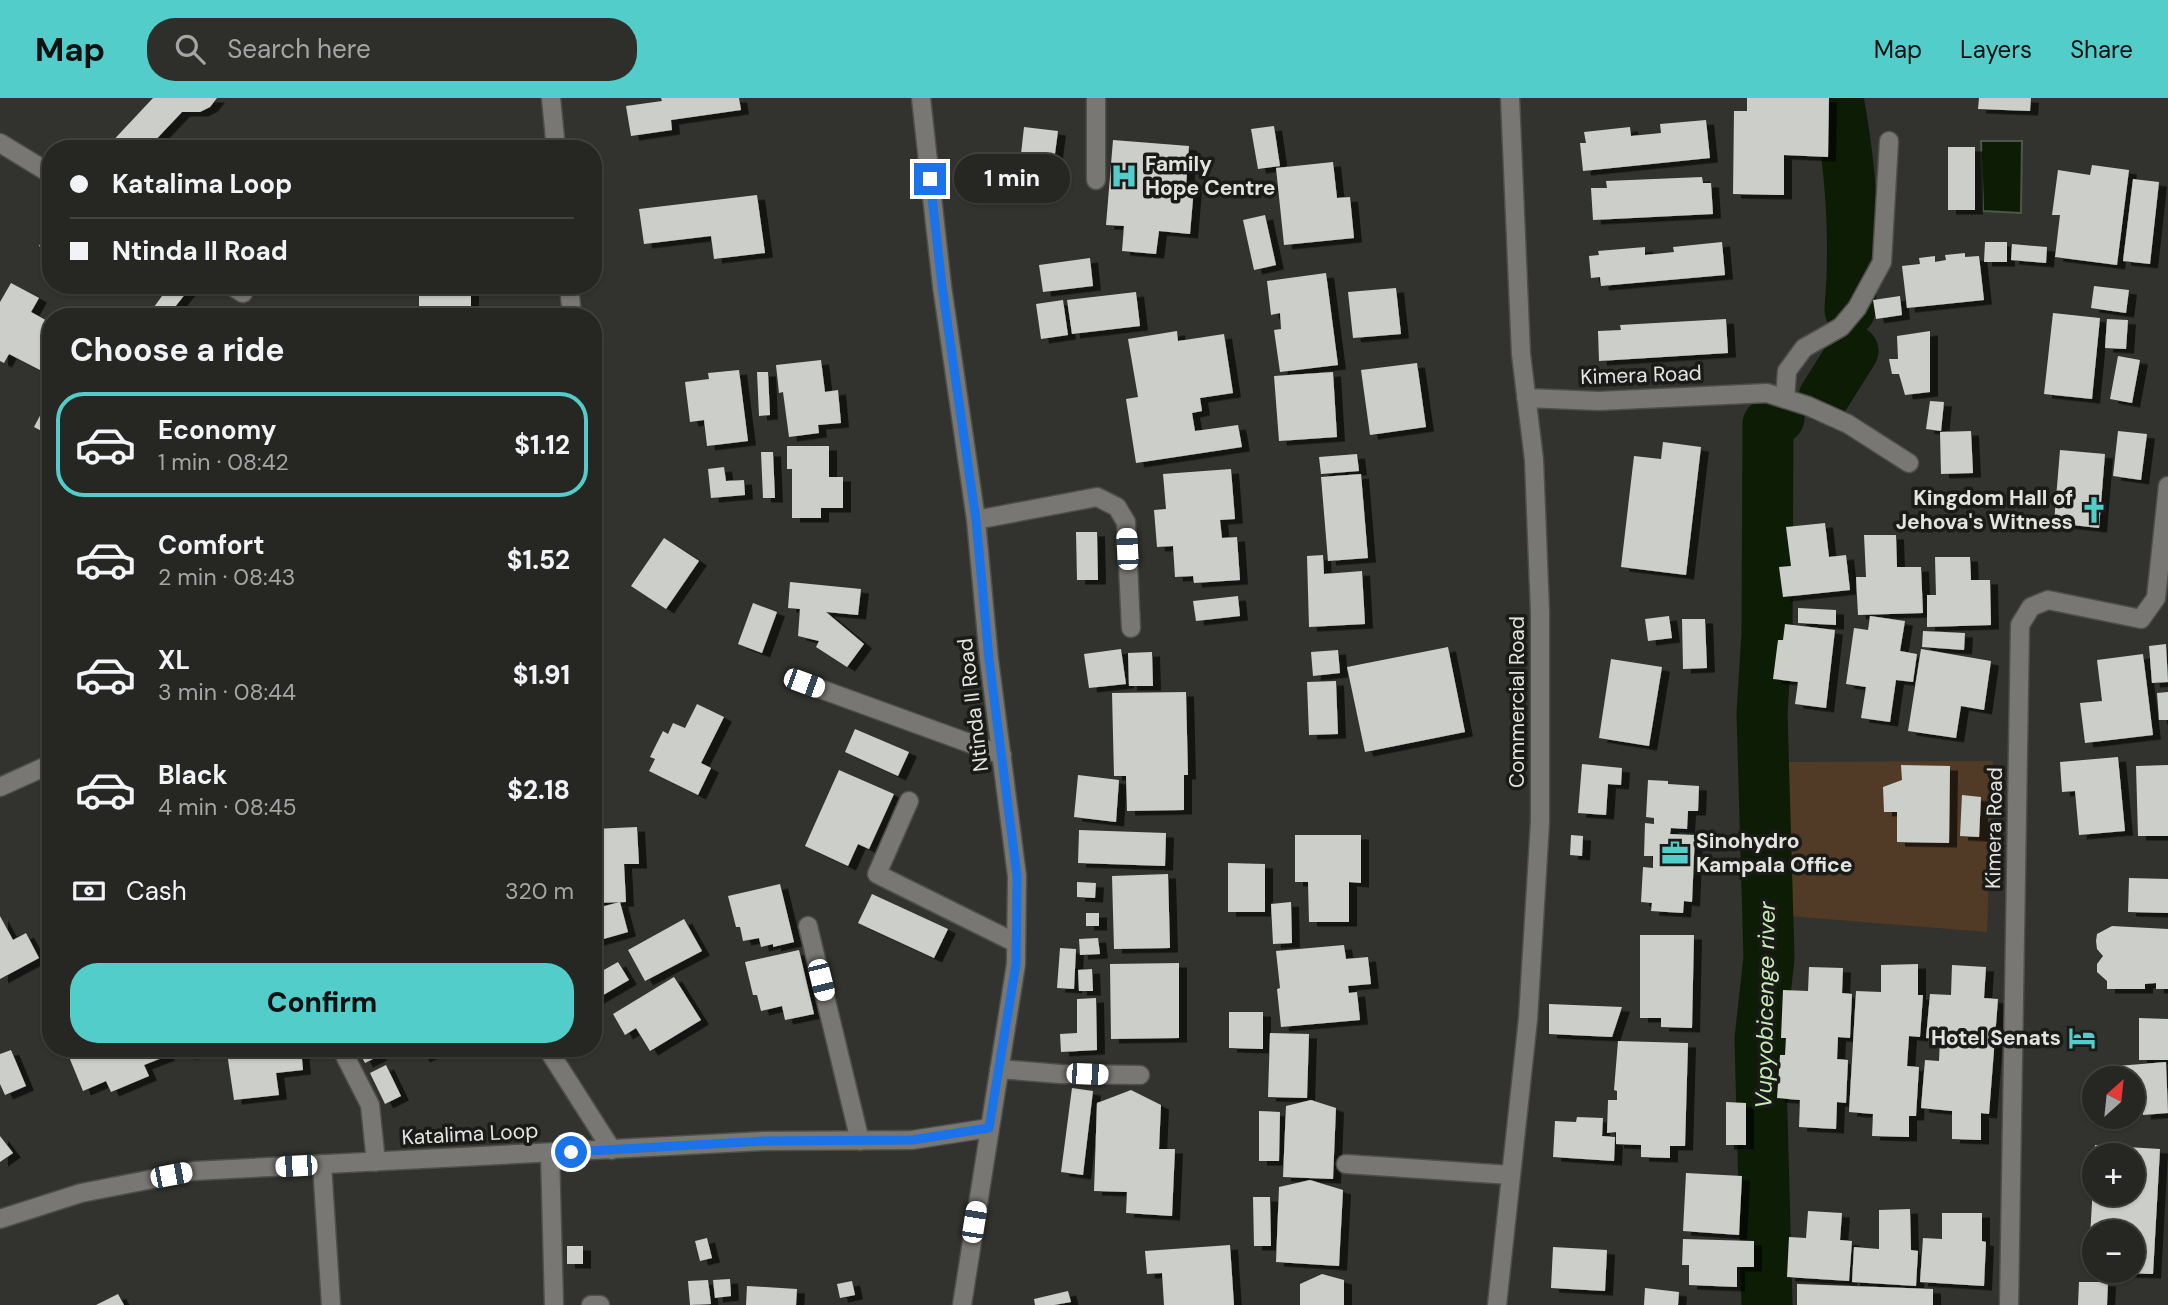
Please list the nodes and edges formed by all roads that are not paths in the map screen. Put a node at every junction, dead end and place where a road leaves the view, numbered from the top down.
1 (551, 98) edge
2 (921, 98) edge
3 (1096, 98) edge
4 (1510, 98) edge
5 (555, 140) edge
6 (1889, 141) dead end
7 (0, 143) edge
8 (42, 169) edge
9 (1096, 180) dead end
10 (1526, 398) junction
11 (1785, 399) junction
12 (1909, 463) dead end
13 (2168, 486) edge
14 (976, 520) junction
15 (2165, 531) edge
16 (1131, 628) dead end
17 (804, 683) dead end
18 (1002, 755) junction
19 (42, 768) edge
20 (0, 787) edge
21 (909, 801) dead end
22 (808, 926) dead end
23 (1016, 943) junction
24 (346, 1057) edge
25 (553, 1057) edge
26 (999, 1069) junction
27 (1140, 1076) dead end
28 (989, 1128) junction
29 (860, 1140) junction
30 (612, 1150) junction
31 (550, 1153) junction
32 (376, 1162) junction
33 (322, 1164) junction
34 (1346, 1164) dead end
35 (1511, 1175) junction
36 (0, 1219) edge
37 (331, 1305) edge
38 (554, 1305) edge
39 (591, 1305) edge
40 (600, 1305) edge
41 (962, 1305) edge
42 (1497, 1305) edge
43 (2008, 1305) edge

1 - 5 street
2 - 14 street, Ntinda II Road
3 - 9 street
4 - 10 street, Commercial Road
6 - 11 street
7 - 8 street
10 - 11 street, Kimera Road
10 - 35 street, Commercial Road
11 - 12 street, Kimera Road
13 - 15 street, Kimera Road
14 - 16 street
14 - 18 street, Ntinda II Road
15 - 43 street, Kimera Road
17 - 18 street
18 - 23 street, Ntinda II Road
19 - 20 street
21 - 23 street
22 - 29 street
23 - 26 street, Ntinda II Road
24 - 32 street
25 - 30 street
26 - 27 street
26 - 28 street, Ntinda II Road
28 - 29 street, Katalima Loop
28 - 41 street, Ntinda II Road
29 - 30 street, Katalima Loop
30 - 31 street, Katalima Loop
31 - 32 street, Katalima Loop
31 - 38 street
32 - 33 street, Katalima Loop
33 - 36 street, Katalima Loop
33 - 37 street
34 - 35 street
35 - 42 street, Commercial Road
39 - 40 street

